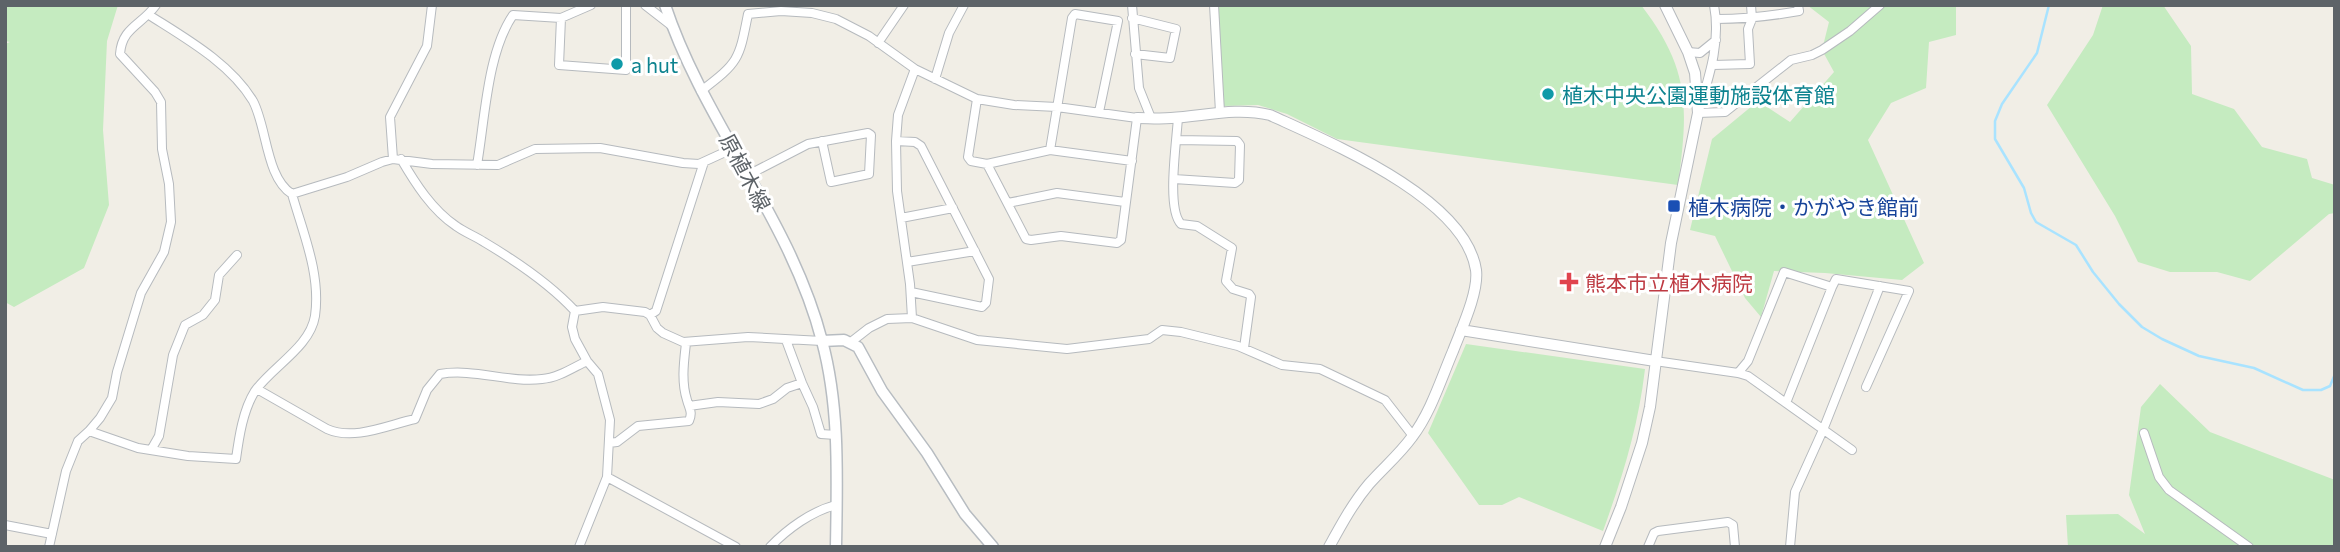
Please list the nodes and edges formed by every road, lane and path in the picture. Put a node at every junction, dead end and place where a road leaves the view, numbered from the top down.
1 (156, 5) edge
2 (432, 5) edge
3 (591, 5) edge
4 (626, 5) edge
5 (645, 5) edge
6 (665, 5) edge
7 (904, 5) edge
8 (964, 5) edge
9 (1132, 5) edge
10 (1214, 5) edge
11 (1665, 5) edge
12 (1714, 5) edge
13 (1751, 5) edge
14 (1798, 5) edge
15 (1880, 5) edge
16 (149, 15) junction
17 (561, 18) junction
18 (1717, 19) junction
19 (1752, 19) junction
20 (1118, 20) junction
21 (1133, 20) junction
22 (672, 26) junction
23 (1716, 40) junction
24 (878, 43) junction
25 (1688, 52) junction
26 (1135, 54) junction
27 (1713, 65) junction
28 (915, 69) junction
29 (935, 79) junction
30 (701, 91) junction
31 (976, 99) junction
32 (1057, 107) junction
33 (1220, 111) junction
34 (1099, 112) junction
35 (1698, 113) junction
36 (1178, 117) junction
37 (1137, 118) junction
38 (1151, 118) junction
39 (1177, 140) junction
40 (822, 141) junction
41 (896, 141) junction
42 (733, 148) junction
43 (1051, 150) junction
44 (397, 159) junction
45 (1132, 161) junction
46 (704, 162) junction
47 (987, 164) junction
48 (477, 165) junction
49 (748, 175) junction
50 (1174, 179) junction
51 (292, 194) junction
52 (1125, 202) junction
53 (1008, 203) junction
54 (953, 208) junction
55 (901, 218) junction
56 (975, 251) junction
57 (237, 255) dead end
58 (907, 262) junction
59 (1880, 286) junction
60 (1832, 287) junction
61 (911, 292) junction
62 (575, 312) junction
63 (650, 315) junction
64 (912, 318) junction
65 (1461, 330) junction
66 (786, 340) junction
67 (822, 341) junction
68 (851, 342) junction
69 (686, 343) junction
70 (1244, 348) junction
71 (587, 361) junction
72 (1655, 361) junction
73 (1738, 373) junction
74 (802, 383) junction
75 (1867, 387) dead end
76 (257, 389) junction
77 (1786, 403) junction
78 (689, 406) junction
79 (1823, 430) junction
80 (89, 431) junction
81 (2144, 433) dead end
82 (836, 435) junction
83 (1413, 436) junction
84 (609, 443) junction
85 (151, 450) junction
86 (1852, 450) dead end
87 (607, 477) junction
88 (836, 505) junction
89 (5, 525) edge
90 (52, 534) junction
91 (49, 547) edge
92 (579, 547) edge
93 (736, 547) edge
94 (770, 547) edge
95 (836, 547) edge
96 (993, 547) edge
97 (1329, 547) edge
98 (1605, 547) edge
99 (1648, 547) edge
100 (1735, 547) edge
101 (1790, 547) edge
102 (2249, 547) edge

1 - 16 street
2 - 44 street
3 - 17 street
4 - 17 street
5 - 22 street
6 - 22 main road, 原植木線
7 - 24 street
8 - 29 street
9 - 21 street
10 - 33 street
11 - 25 street
12 - 18 street
13 - 19 street
14 - 19 street
15 - 35 street
16 - 51 street
16 - 80 street
17 - 48 street
18 - 19 street
18 - 23 street
19 - 27 street
20 - 21 street
20 - 32 street
20 - 34 street
21 - 26 street
21 - 26 street
22 - 30 main road, 原植木線
23 - 25 street
23 - 27 street
24 - 28 street
24 - 30 street
25 - 35 street
26 - 38 street
27 - 35 street
28 - 29 street
28 - 41 street
29 - 31 street
30 - 42 main road, 原植木線
31 - 32 street
31 - 47 street
32 - 34 street
32 - 43 street
33 - 36 street
33 - 65 street
34 - 37 street
35 - 72 street
36 - 38 street
36 - 39 street
37 - 38 street
37 - 45 street
39 - 50 street
39 - 50 street
40 - 40 street
40 - 49 street
41 - 54 street
41 - 55 street
42 - 46 street
42 - 49 main road, 原植木線
43 - 45 street
43 - 47 street
44 - 48 street
44 - 51 street
44 - 62 street
45 - 52 street
46 - 48 street
46 - 63 street
47 - 53 street
49 - 67 main road, 原植木線
50 - 70 street
51 - 76 street
52 - 53 street
52 - 53 street
54 - 55 street
54 - 56 street
55 - 58 street
56 - 58 street
56 - 61 street
57 - 85 street
58 - 61 street
59 - 60 street
59 - 75 street
59 - 79 street
60 - 73 street
60 - 77 street
61 - 64 street
62 - 63 street
62 - 71 street
63 - 69 street
64 - 68 street
64 - 70 street
65 - 72 street
65 - 83 street
66 - 67 street
66 - 69 street
66 - 74 street
67 - 68 main road
67 - 82 main road, 原植木線
68 - 96 main road
69 - 78 street
70 - 83 street
71 - 76 street
71 - 84 street
72 - 73 street
72 - 98 street
73 - 77 street
74 - 78 street
74 - 82 street
76 - 85 street
77 - 79 street
78 - 84 street
79 - 86 street
79 - 101 street
80 - 85 street
80 - 90 street
81 - 102 street
82 - 88 main road, 原植木線
83 - 97 street
84 - 87 street
87 - 92 street
87 - 93 street
88 - 94 street
88 - 95 main road, 原植木線
89 - 90 street
90 - 91 street
99 - 100 street

